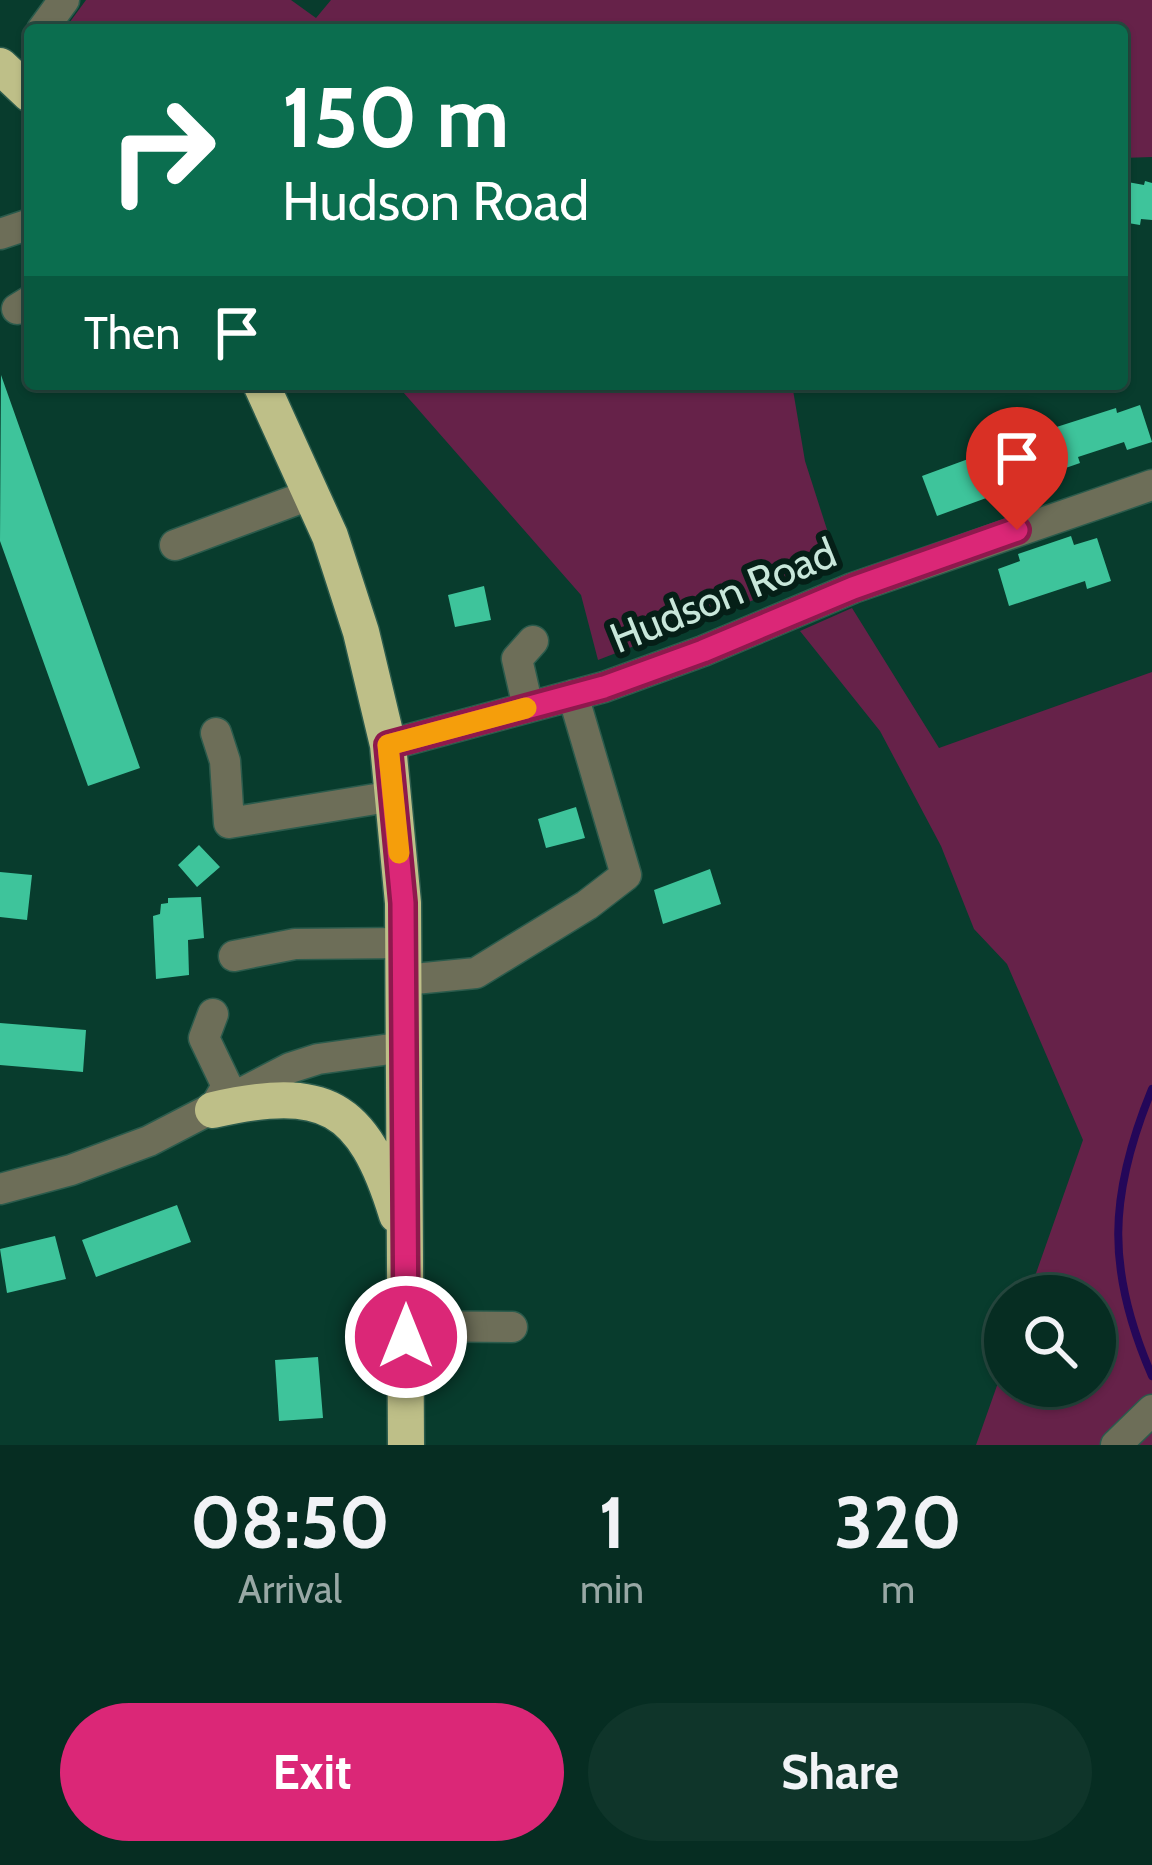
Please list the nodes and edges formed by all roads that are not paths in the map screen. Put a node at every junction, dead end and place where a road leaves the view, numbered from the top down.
1 (264, 390) edge
2 (1152, 484) edge
3 (312, 494) junction
4 (176, 545) dead end
5 (532, 641) dead end
6 (573, 695) junction
7 (528, 707) junction
8 (216, 733) dead end
9 (388, 745) junction
10 (394, 796) junction
11 (403, 943) junction
12 (234, 956) dead end
13 (404, 980) junction
14 (213, 1014) dead end
15 (405, 1047) junction
16 (213, 1110) junction
17 (0, 1189) edge
18 (405, 1247) junction
19 (405, 1326) junction
20 (512, 1327) dead end
21 (1152, 1410) edge
22 (406, 1445) edge
23 (1116, 1445) edge

1 - 3 highway
2 - 6 street, Hudson Road
3 - 4 street
3 - 9 highway
5 - 7 street
6 - 7 street, Hudson Road
6 - 13 street
7 - 9 street, Hudson Road
8 - 10 street
9 - 10 highway
10 - 11 highway
11 - 12 street
11 - 13 highway
13 - 15 highway
14 - 16 street
15 - 16 street
15 - 18 highway
16 - 17 street
16 - 18 highway
18 - 19 highway
19 - 20 street
19 - 22 highway
21 - 23 street

